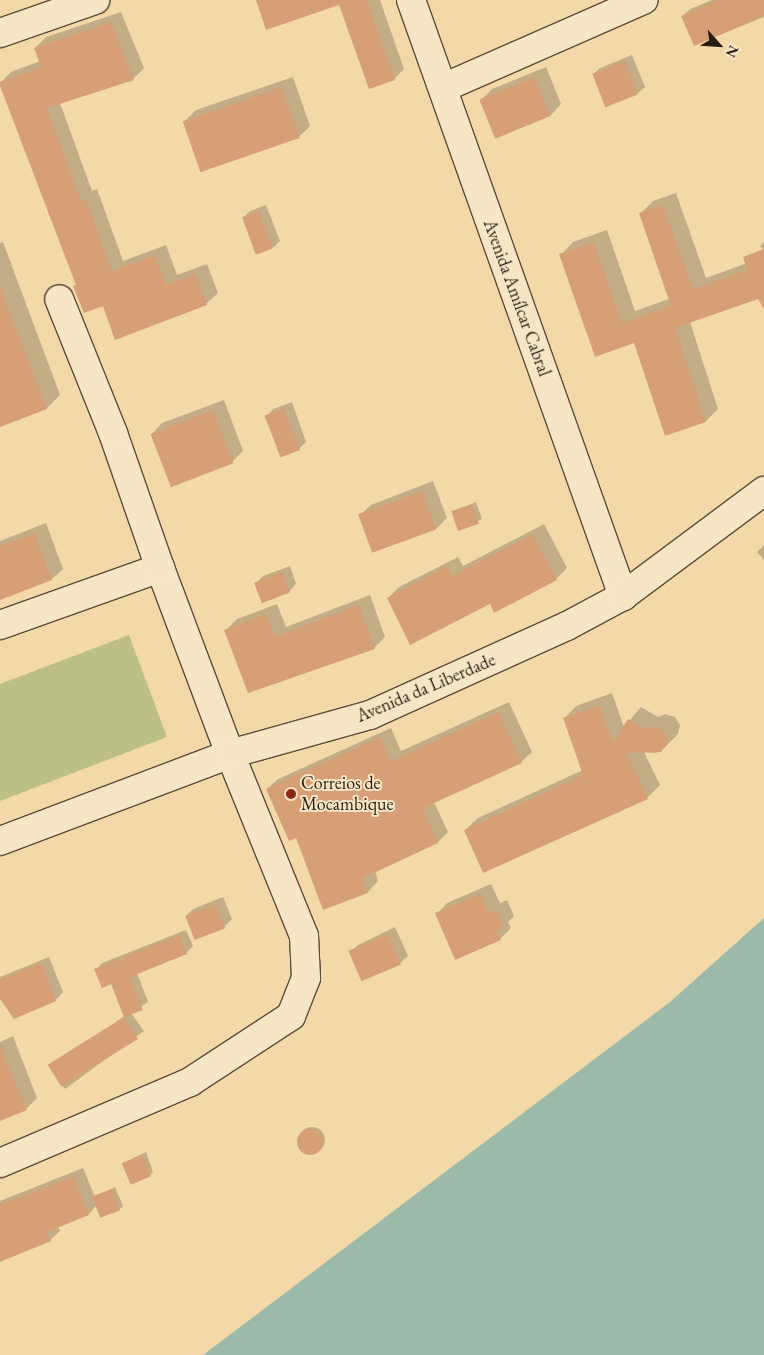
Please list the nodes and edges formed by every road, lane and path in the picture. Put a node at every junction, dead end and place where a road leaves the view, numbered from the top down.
1 (95, 0) edge
2 (411, 0) edge
3 (643, 0) edge
4 (0, 33) edge
5 (443, 88) junction
6 (59, 299) dead end
7 (764, 491) edge
8 (160, 568) junction
9 (623, 596) junction
10 (0, 625) edge
11 (230, 754) junction
12 (0, 841) edge
13 (0, 1163) edge

1 - 4 street
2 - 5 street, Avenida Amílcar Cabral
3 - 5 street
5 - 9 street, Avenida Amílcar Cabral
6 - 8 street
7 - 9 street, Avenida da Liberdade
8 - 10 street
8 - 11 street
9 - 11 street, Avenida da Liberdade
11 - 12 street, Avenida da Liberdade
11 - 13 street

